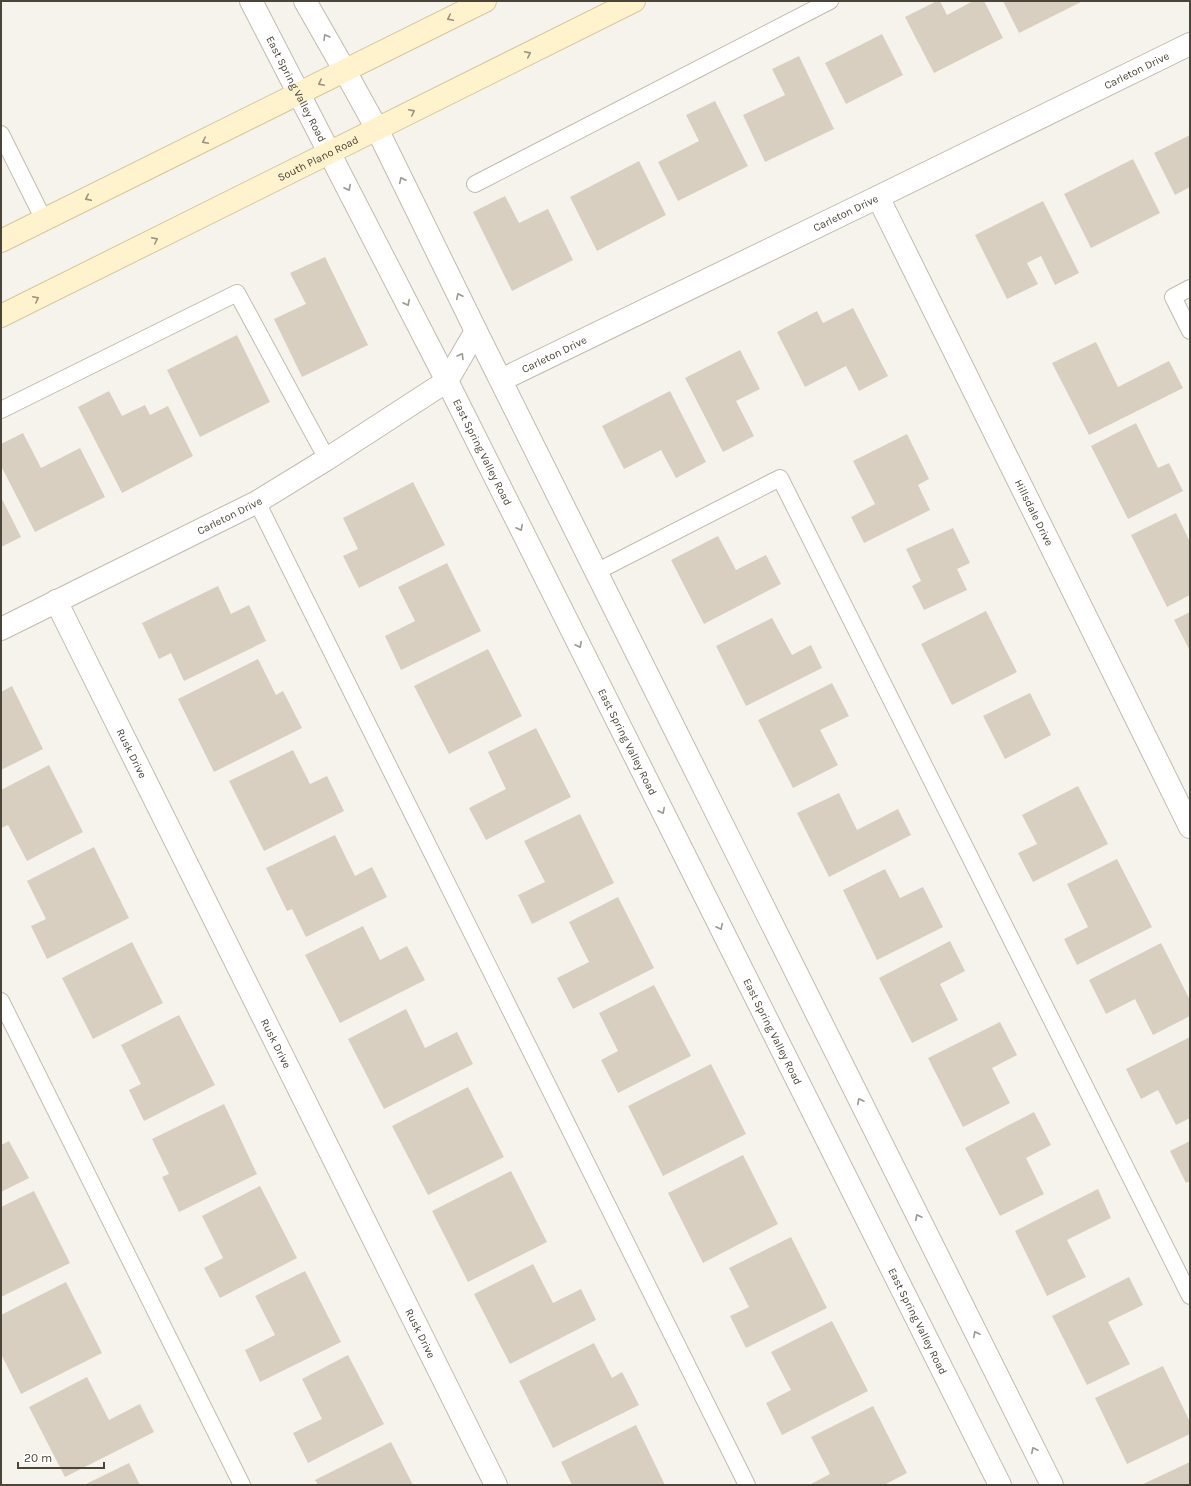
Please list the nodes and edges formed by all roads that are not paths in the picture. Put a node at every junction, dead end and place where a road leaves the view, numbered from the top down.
1 (251, 1) edge
2 (305, 1) edge
3 (485, 1) edge
4 (634, 1) edge
5 (830, 1) edge
6 (1190, 44) edge
7 (346, 71) junction
8 (300, 94) junction
9 (377, 129) junction
10 (1, 134) edge
11 (330, 153) junction
12 (475, 184) dead end
13 (878, 197) junction
14 (44, 220) junction
15 (1, 241) edge
16 (1190, 288) edge
17 (1, 316) edge
18 (476, 331) junction
19 (1190, 332) edge
20 (501, 380) junction
21 (446, 381) junction
22 (1, 410) edge
23 (327, 459) junction
24 (257, 502) junction
25 (596, 572) junction
26 (56, 601) junction
27 (1, 628) edge
28 (1190, 827) edge
29 (1, 1001) edge
30 (1190, 1296) edge
31 (242, 1485) edge
32 (496, 1485) edge
33 (746, 1485) edge
34 (1000, 1485) edge
35 (1052, 1485) edge

1 - 8 street, East Spring Valley Road
7 -> 2 street
3 -> 7 main road
9 -> 4 main road, South Plano Road
5 - 12 lane
6 - 13 street, Carleton Drive
7 -> 8 main road
7 - 9 street
8 - 11 street, East Spring Valley Road
8 -> 14 main road
9 - 11 main road, South Plano Road
18 -> 9 street
10 - 14 lane
17 -> 11 main road, South Plano Road
11 -> 21 street, East Spring Valley Road
13 - 20 street, Carleton Drive
13 - 28 street, Hillsdale Drive
14 - 15 main road
16 - 19 lane
18 - 20 street
21 -> 18 street
20 - 25 street
21 - 23 street, Carleton Drive
21 -> 34 street, East Spring Valley Road
22 - 23 lane
23 - 24 street, Carleton Drive
24 - 26 street, Carleton Drive
24 - 33 lane
25 - 30 lane
35 -> 25 street
26 - 27 street, Carleton Drive
26 - 32 street, Rusk Drive
29 - 31 lane

